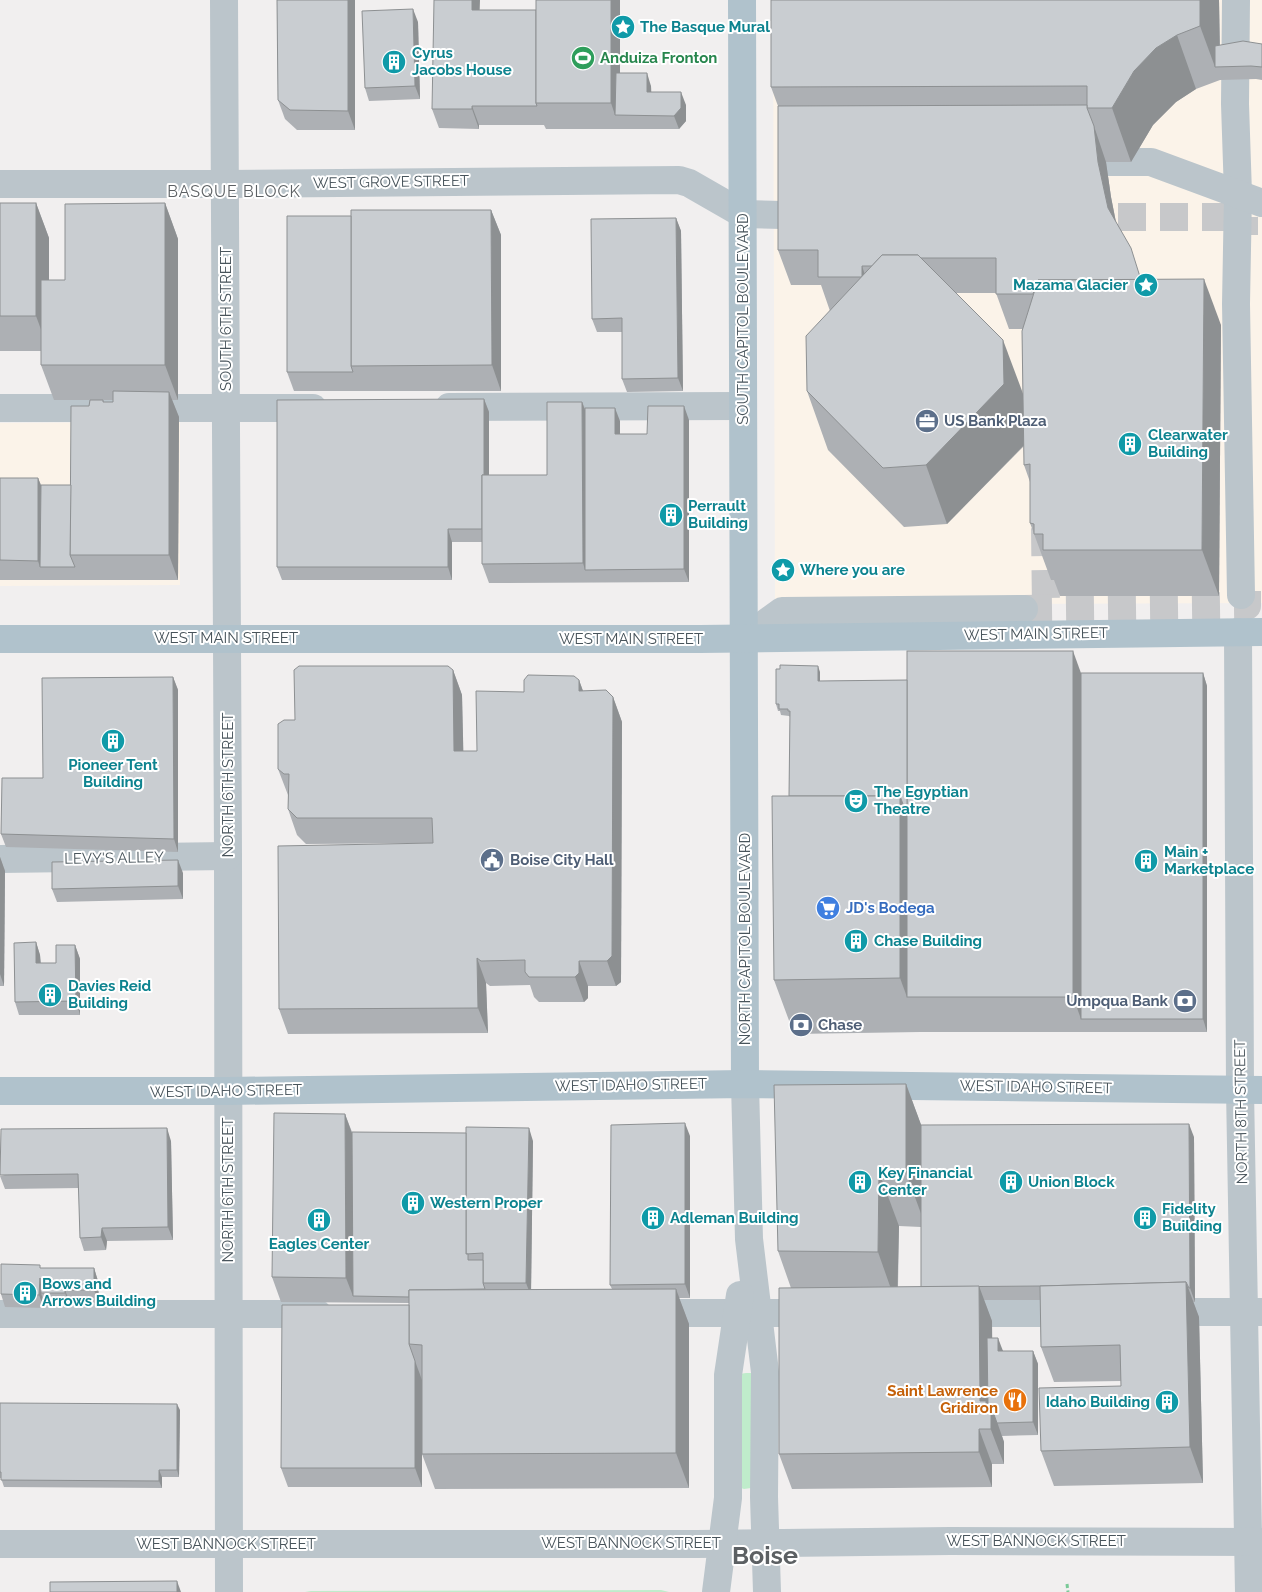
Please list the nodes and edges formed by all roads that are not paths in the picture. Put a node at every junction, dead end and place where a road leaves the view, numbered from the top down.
1 (224, 0) edge
2 (742, 0) edge
3 (1236, 0) edge
4 (1106, 162) edge
5 (0, 184) edge
6 (225, 184) junction
7 (1250, 198) edge
8 (743, 214) junction
9 (782, 215) edge
10 (744, 406) junction
11 (424, 407) edge
12 (0, 408) edge
13 (226, 408) junction
14 (335, 408) edge
15 (1241, 595) tunnel mouth
16 (1024, 609) tunnel mouth
17 (1250, 632) edge
18 (228, 638) junction
19 (744, 638) junction
20 (0, 639) edge
21 (228, 856) junction
22 (0, 859) edge
23 (745, 1084) junction
24 (1251, 1090) edge
25 (0, 1091) edge
26 (228, 1091) junction
27 (1098, 1312) edge
28 (1137, 1312) edge
29 (1253, 1312) edge
30 (623, 1313) edge
31 (747, 1313) junction
32 (838, 1313) edge
33 (928, 1313) edge
34 (0, 1314) edge
35 (228, 1314) junction
36 (339, 1314) edge
37 (1255, 1542) edge
38 (722, 1543) junction
39 (766, 1543) junction
40 (0, 1544) edge
41 (229, 1544) junction
42 (229, 1592) edge
43 (716, 1592) edge
44 (767, 1592) edge
45 (1249, 1592) edge

1 - 6 street, SOUTH 6TH STREET
2 - 8 main road, SOUTH CAPITOL BOULEVARD
3 - 7 street
4 - 7 street
5 - 6 street, WEST GROVE STREET
6 - 8 street, WEST GROVE STREET
6 - 13 street, SOUTH 6TH STREET
7 - 15 street
8 - 9 street
8 - 10 main road, SOUTH CAPITOL BOULEVARD
10 - 11 street
10 - 19 main road, SOUTH CAPITOL BOULEVARD
12 - 13 street
13 - 14 street
13 - 18 street, SOUTH 6TH STREET
16 - 19 street
17 - 19 main road, WEST MAIN STREET
17 - 24 street, NORTH 8TH STREET
18 - 19 main road, WEST MAIN STREET
18 - 20 main road, WEST MAIN STREET
18 - 21 street, NORTH 6TH STREET
19 - 23 main road, NORTH CAPITOL BOULEVARD
21 - 22 street, LEVY'S ALLEY
21 - 26 street, NORTH 6TH STREET
23 - 24 main road, WEST IDAHO STREET
23 - 26 main road, WEST IDAHO STREET
23 - 31 street, NORTH CAPITOL BOULEVARD
24 - 29 street, NORTH 8TH STREET
25 - 26 main road, WEST IDAHO STREET
26 - 35 street, NORTH 6TH STREET
27 - 33 street
28 - 29 street
29 - 37 street, NORTH 8TH STREET
30 - 31 street
31 - 32 street
31 - 38 street, NORTH CAPITOL BOULEVARD
31 - 39 street, NORTH CAPITOL BOULEVARD
34 - 35 street
35 - 36 street
35 - 41 street, NORTH 6TH STREET
37 - 39 street, WEST BANNOCK STREET
37 - 45 street, NORTH 8TH STREET
38 - 39 street, WEST BANNOCK STREET
38 - 41 street, WEST BANNOCK STREET
38 - 43 street, NORTH CAPITOL BOULEVARD
39 - 44 street, NORTH CAPITOL BOULEVARD
40 - 41 street, WEST BANNOCK STREET
41 - 42 street, NORTH 6TH STREET

